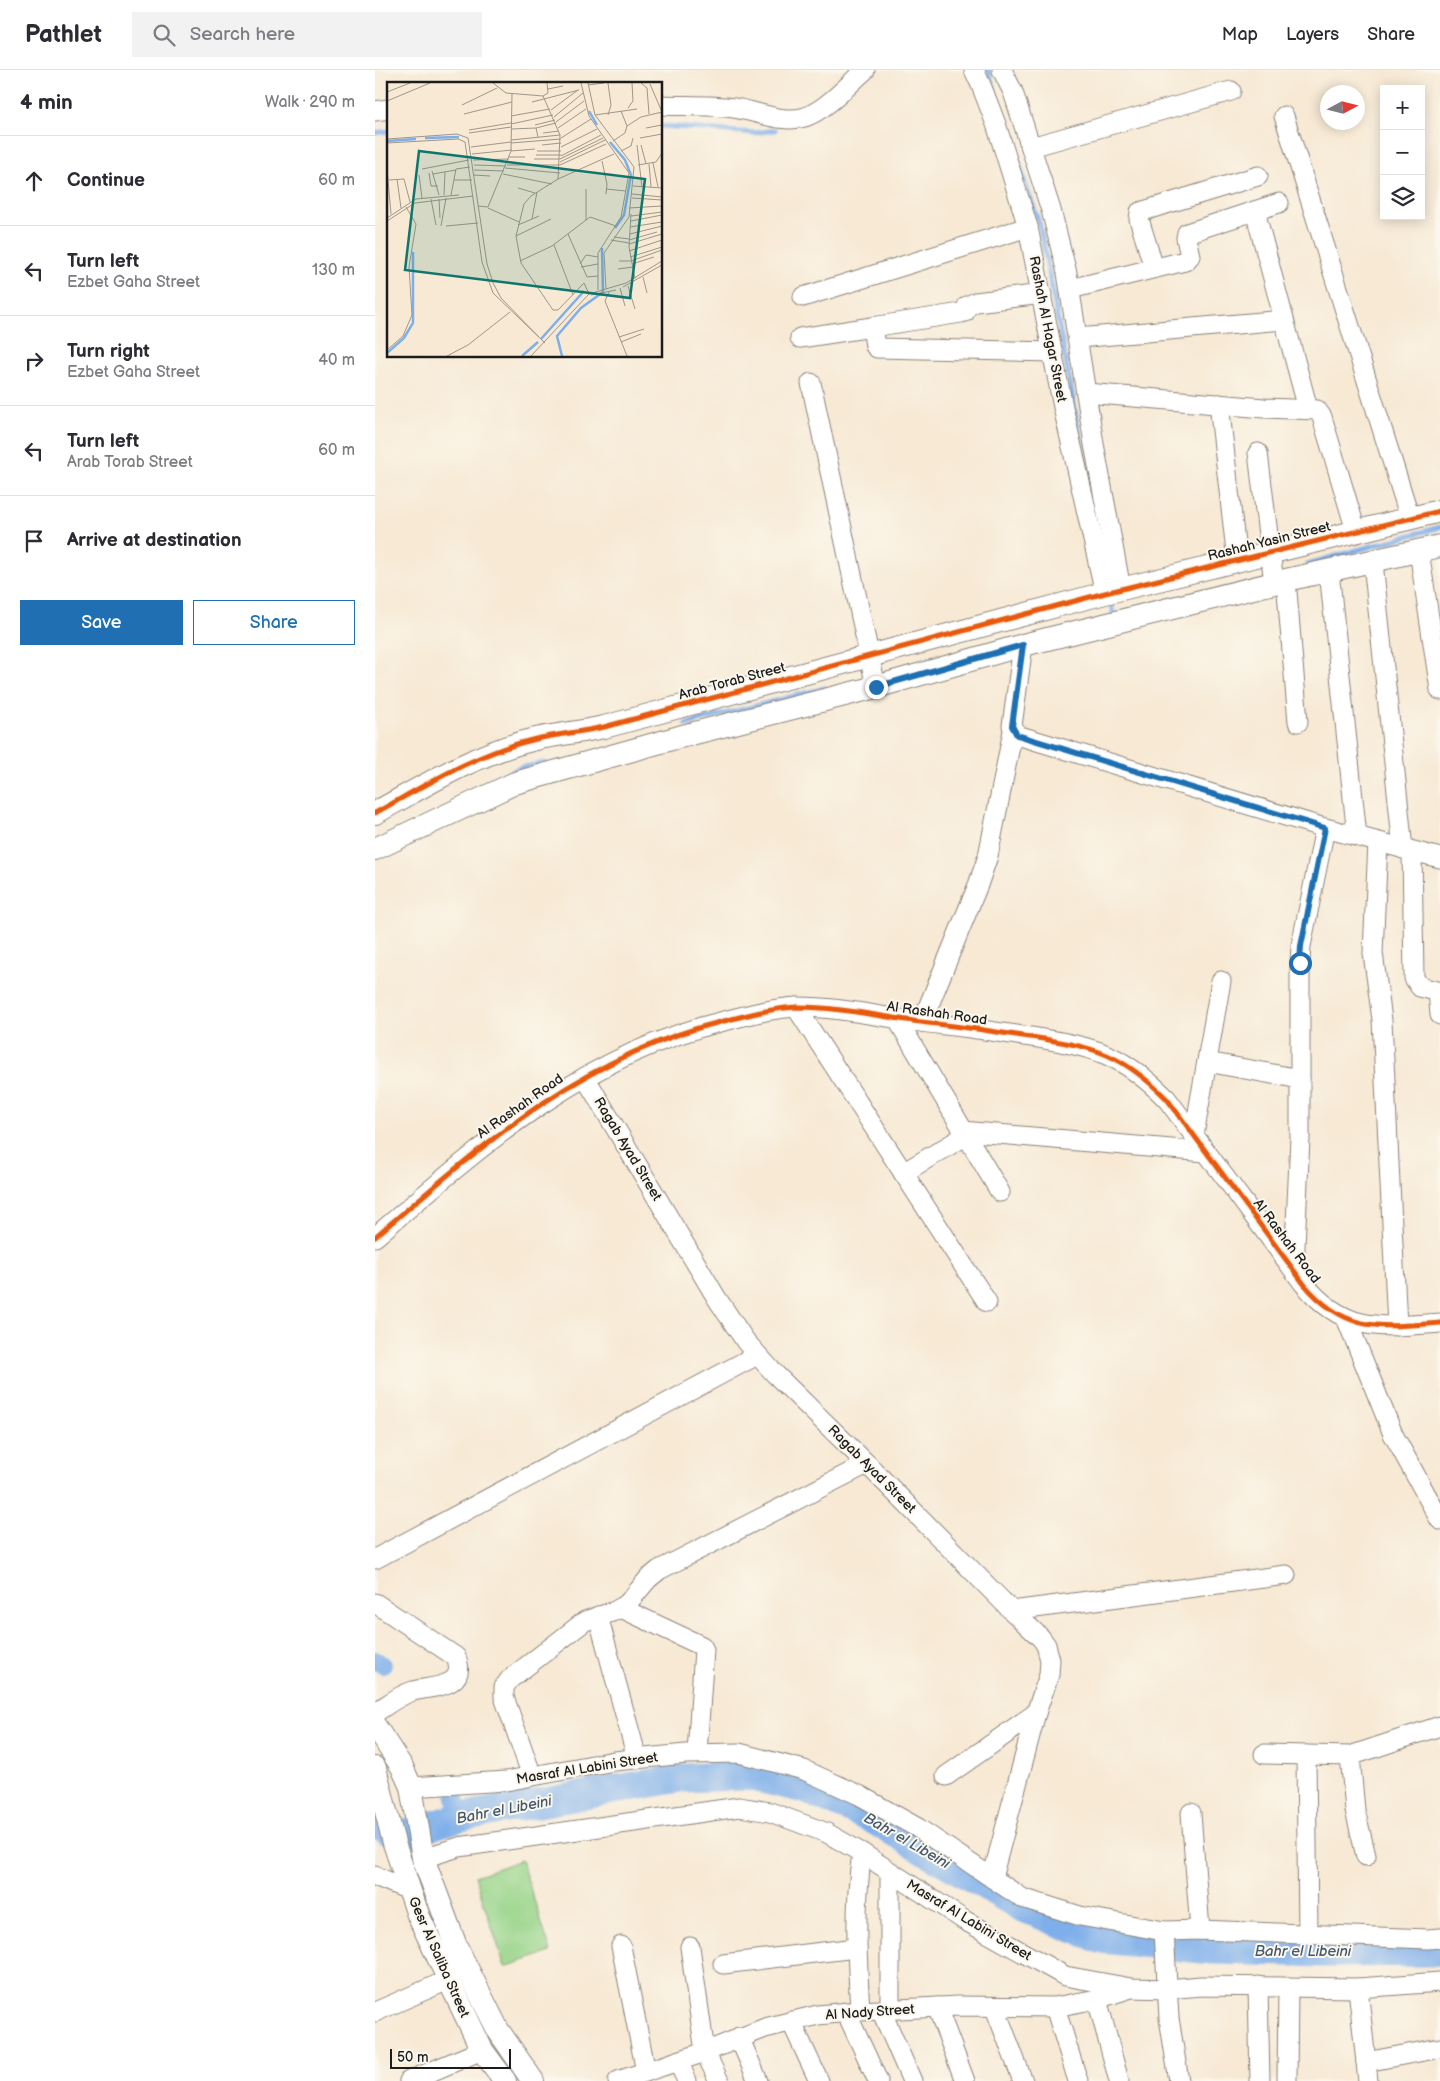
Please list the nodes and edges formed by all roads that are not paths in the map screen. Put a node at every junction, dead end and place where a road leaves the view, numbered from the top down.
1 (865, 70) edge
2 (974, 70) edge
3 (1002, 70) edge
4 (1231, 91) dead end
5 (663, 105) edge
6 (1284, 116) dead end
7 (1031, 147) junction
8 (1258, 176) dead end
9 (1279, 203) dead end
10 (1255, 211) junction
11 (1028, 227) junction
12 (1154, 268) junction
13 (1070, 289) junction
14 (1042, 294) junction
15 (803, 297) dead end
16 (1284, 320) junction
17 (872, 327) junction
18 (800, 338) dead end
19 (1078, 338) junction
20 (1053, 352) junction
21 (811, 383) dead end
22 (1086, 393) junction
23 (1219, 404) junction
24 (1308, 409) junction
25 (1258, 453) dead end
26 (1440, 511) edge
27 (1410, 518) junction
28 (1356, 531) junction
29 (1430, 549) edge
30 (1237, 560) junction
31 (1373, 562) junction
32 (1275, 571) junction
33 (1329, 571) junction
34 (1113, 591) junction
35 (1152, 598) junction
36 (1023, 645) junction
37 (873, 671) junction
38 (1440, 690) edge
39 (1298, 722) dead end
40 (1013, 731) junction
41 (375, 814) edge
42 (1325, 828) junction
43 (1357, 836) junction
44 (1378, 842) junction
45 (375, 849) edge
46 (1408, 850) junction
47 (1440, 858) edge
48 (1221, 981) dead end
49 (1439, 991) edge
50 (796, 1007) junction
51 (1440, 1014) edge
52 (897, 1019) junction
53 (922, 1022) junction
54 (1207, 1062) junction
55 (585, 1077) junction
56 (1300, 1079) junction
57 (964, 1134) junction
58 (1194, 1135) junction
59 (1206, 1152) junction
60 (903, 1172) junction
61 (1000, 1192) dead end
62 (375, 1237) edge
63 (1294, 1268) junction
64 (987, 1302) dead end
65 (1346, 1318) junction
66 (1440, 1323) edge
67 (1397, 1326) junction
68 (757, 1355) junction
69 (867, 1464) junction
70 (1440, 1520) edge
71 (375, 1559) edge
72 (1286, 1575) dead end
73 (375, 1604) edge
74 (621, 1608) junction
75 (1012, 1611) junction
76 (598, 1616) junction
77 (375, 1713) edge
78 (1036, 1714) junction
79 (375, 1726) edge
80 (1440, 1726) edge
81 (697, 1753) junction
82 (1264, 1754) dead end
83 (1306, 1755) junction
84 (1351, 1756) junction
85 (637, 1758) junction
86 (375, 1768) edge
87 (532, 1776) junction
88 (946, 1776) dead end
89 (413, 1796) junction
90 (1191, 1813) dead end
91 (862, 1852) junction
92 (423, 1855) junction
93 (1366, 1856) dead end
94 (890, 1872) junction
95 (375, 1876) edge
96 (992, 1878) junction
97 (407, 1884) junction
98 (1200, 1930) junction
99 (1164, 1931) junction
100 (1308, 1934) junction
101 (1440, 1938) edge
102 (621, 1946) dead end
103 (690, 1947) dead end
104 (856, 1948) junction
105 (723, 1964) dead end
106 (448, 1980) junction
107 (1440, 1982) edge
108 (1258, 1986) junction
109 (1288, 1987) junction
110 (1131, 1988) junction
111 (1358, 1988) junction
112 (1168, 1989) junction
113 (1097, 1999) junction
114 (937, 2007) junction
115 (1055, 2007) junction
116 (995, 2008) junction
117 (886, 2010) junction
118 (853, 2011) junction
119 (375, 2012) edge
120 (791, 2021) junction
121 (739, 2037) junction
122 (1440, 2048) edge
123 (482, 2050) junction
124 (705, 2052) junction
125 (678, 2061) junction
126 (1366, 2062) junction
127 (646, 2072) junction
128 (624, 2080) edge
129 (409, 2081) edge
130 (505, 2081) edge
131 (533, 2081) edge
132 (687, 2081) edge
133 (719, 2081) edge
134 (758, 2081) edge
135 (819, 2081) edge
136 (878, 2081) edge
137 (912, 2081) edge
138 (965, 2081) edge
139 (1023, 2081) edge
140 (1078, 2081) edge
141 (1119, 2081) edge
142 (1179, 2081) edge
143 (1260, 2081) edge
144 (1287, 2081) edge
145 (1368, 2081) edge

1 - 5 street
2 - 11 street, Rashah Al Hagar Street
3 - 7 street, Rashah Al Hagar Street
4 - 7 street
6 - 27 street
7 - 13 street, Rashah Al Hagar Street
8 - 12 street
9 - 10 street
10 - 12 street
10 - 16 street
11 - 14 street, Rashah Al Hagar Street
11 - 15 street
12 - 13 street
13 - 19 street, Rashah Al Hagar Street
14 - 17 street
14 - 20 street, Rashah Al Hagar Street
16 - 19 street
16 - 24 street
17 - 18 street
17 - 20 street
19 - 22 street, Rashah Al Hagar Street
20 - 34 street, Rashah Al Hagar Street
21 - 37 street
22 - 23 street
22 - 34 street, Rashah Al Hagar Street
23 - 24 street
23 - 30 street
24 - 28 street
25 - 32 street
26 - 27 street, Rashah Yasin Street
27 - 28 street, Rashah Yasin Street
28 - 32 street, Rashah Yasin Street
29 - 31 street, Rashah Yasin Street
29 - 38 street
30 - 32 street, Rashah Yasin Street
30 - 35 street, Rashah Yasin Street
31 - 33 street, Rashah Yasin Street
31 - 46 street
32 - 33 street, Rashah Yasin Street
32 - 35 street, Rashah Yasin Street
32 - 39 street
33 - 43 street
34 - 35 street, Rashah Yasin Street
34 - 37 street, Arab Torab Street
35 - 36 street, Arab Torab Street
36 - 37 street, Arab Torab Street
36 - 40 street
37 - 41 street, Arab Torab Street
37 - 45 street, Arab Torab Street
40 - 42 street
40 - 53 street
42 - 43 street
42 - 56 street
43 - 44 street
44 - 46 street
44 - 67 street
46 - 47 street
46 - 49 street
48 - 54 street
49 - 51 street
50 - 52 street, Al Rashah Road
50 - 55 street, Al Rashah Road
50 - 60 street
52 - 53 street, Al Rashah Road
52 - 57 street
53 - 58 street, Al Rashah Road
54 - 56 street
54 - 58 street
55 - 62 street, Al Rashah Road
55 - 68 street, Ragab Ayad Street
56 - 63 street
57 - 59 street
57 - 60 street
57 - 61 street
58 - 59 street, Al Rashah Road
59 - 63 street, Al Rashah Road
60 - 64 street
63 - 65 street, Al Rashah Road
65 - 67 street, Al Rashah Road
65 - 70 street
66 - 67 street, Al Rashah Road
68 - 69 street, Ragab Ayad Street
68 - 71 street
69 - 74 street
69 - 75 street, Ragab Ayad Street
72 - 75 street
73 - 77 street
74 - 76 street
74 - 81 street
75 - 78 street, Ragab Ayad Street
76 - 85 street
76 - 87 street
78 - 88 street
78 - 96 street, Ragab Ayad Street
79 - 89 street, Gesr Al Saliba Street
80 - 84 street
81 - 85 street, Masraf Al Labini Street
81 - 96 street, Masraf Al Labini Street
82 - 83 street
83 - 84 street
83 - 100 street
84 - 93 street
85 - 87 street, Masraf Al Labini Street
86 - 97 street, Gesr Al Saliba Street
87 - 89 street, Masraf Al Labini Street
89 - 92 street, Gesr Al Saliba Street
90 - 98 street
91 - 92 street, Masraf Al Labini Street
91 - 94 street, Masraf Al Labini Street
91 - 104 street
92 - 131 street, Gesr Al Saliba Street
94 - 110 street, Masraf Al Labini Street
94 - 117 street
95 - 97 street
96 - 99 street, Masraf Al Labini Street
97 - 106 street, Gesr Al Saliba Street
98 - 99 street, Masraf Al Labini Street
98 - 100 street, Masraf Al Labini Street
99 - 112 street
100 - 101 street, Masraf Al Labini Street
102 - 127 street
103 - 124 street
104 - 105 street
104 - 118 street
106 - 119 street
106 - 123 street, Gesr Al Saliba Street
107 - 111 street, Masraf Al Labini Street
108 - 109 street, Masraf Al Labini Street
108 - 112 street, Masraf Al Labini Street
108 - 143 street
109 - 111 street, Masraf Al Labini Street
109 - 144 street
110 - 112 street, Masraf Al Labini Street
110 - 113 street, Al Nady Street
111 - 126 street
112 - 142 street
113 - 115 street, Al Nady Street
113 - 141 street
114 - 116 street, Al Nady Street
114 - 117 street, Al Nady Street
114 - 138 street
115 - 116 street, Al Nady Street
115 - 140 street
116 - 139 street
117 - 118 street, Al Nady Street
117 - 137 street
118 - 120 street, Al Nady Street
118 - 136 street
120 - 121 street, Al Nady Street
120 - 135 street
121 - 124 street, Al Nady Street
121 - 134 street
122 - 126 street
123 - 129 street
123 - 130 street, Gesr Al Saliba Street
124 - 125 street, Al Nady Street
124 - 133 street
125 - 127 street, Al Nady Street
125 - 132 street
126 - 145 street
127 - 128 street, Al Nady Street

